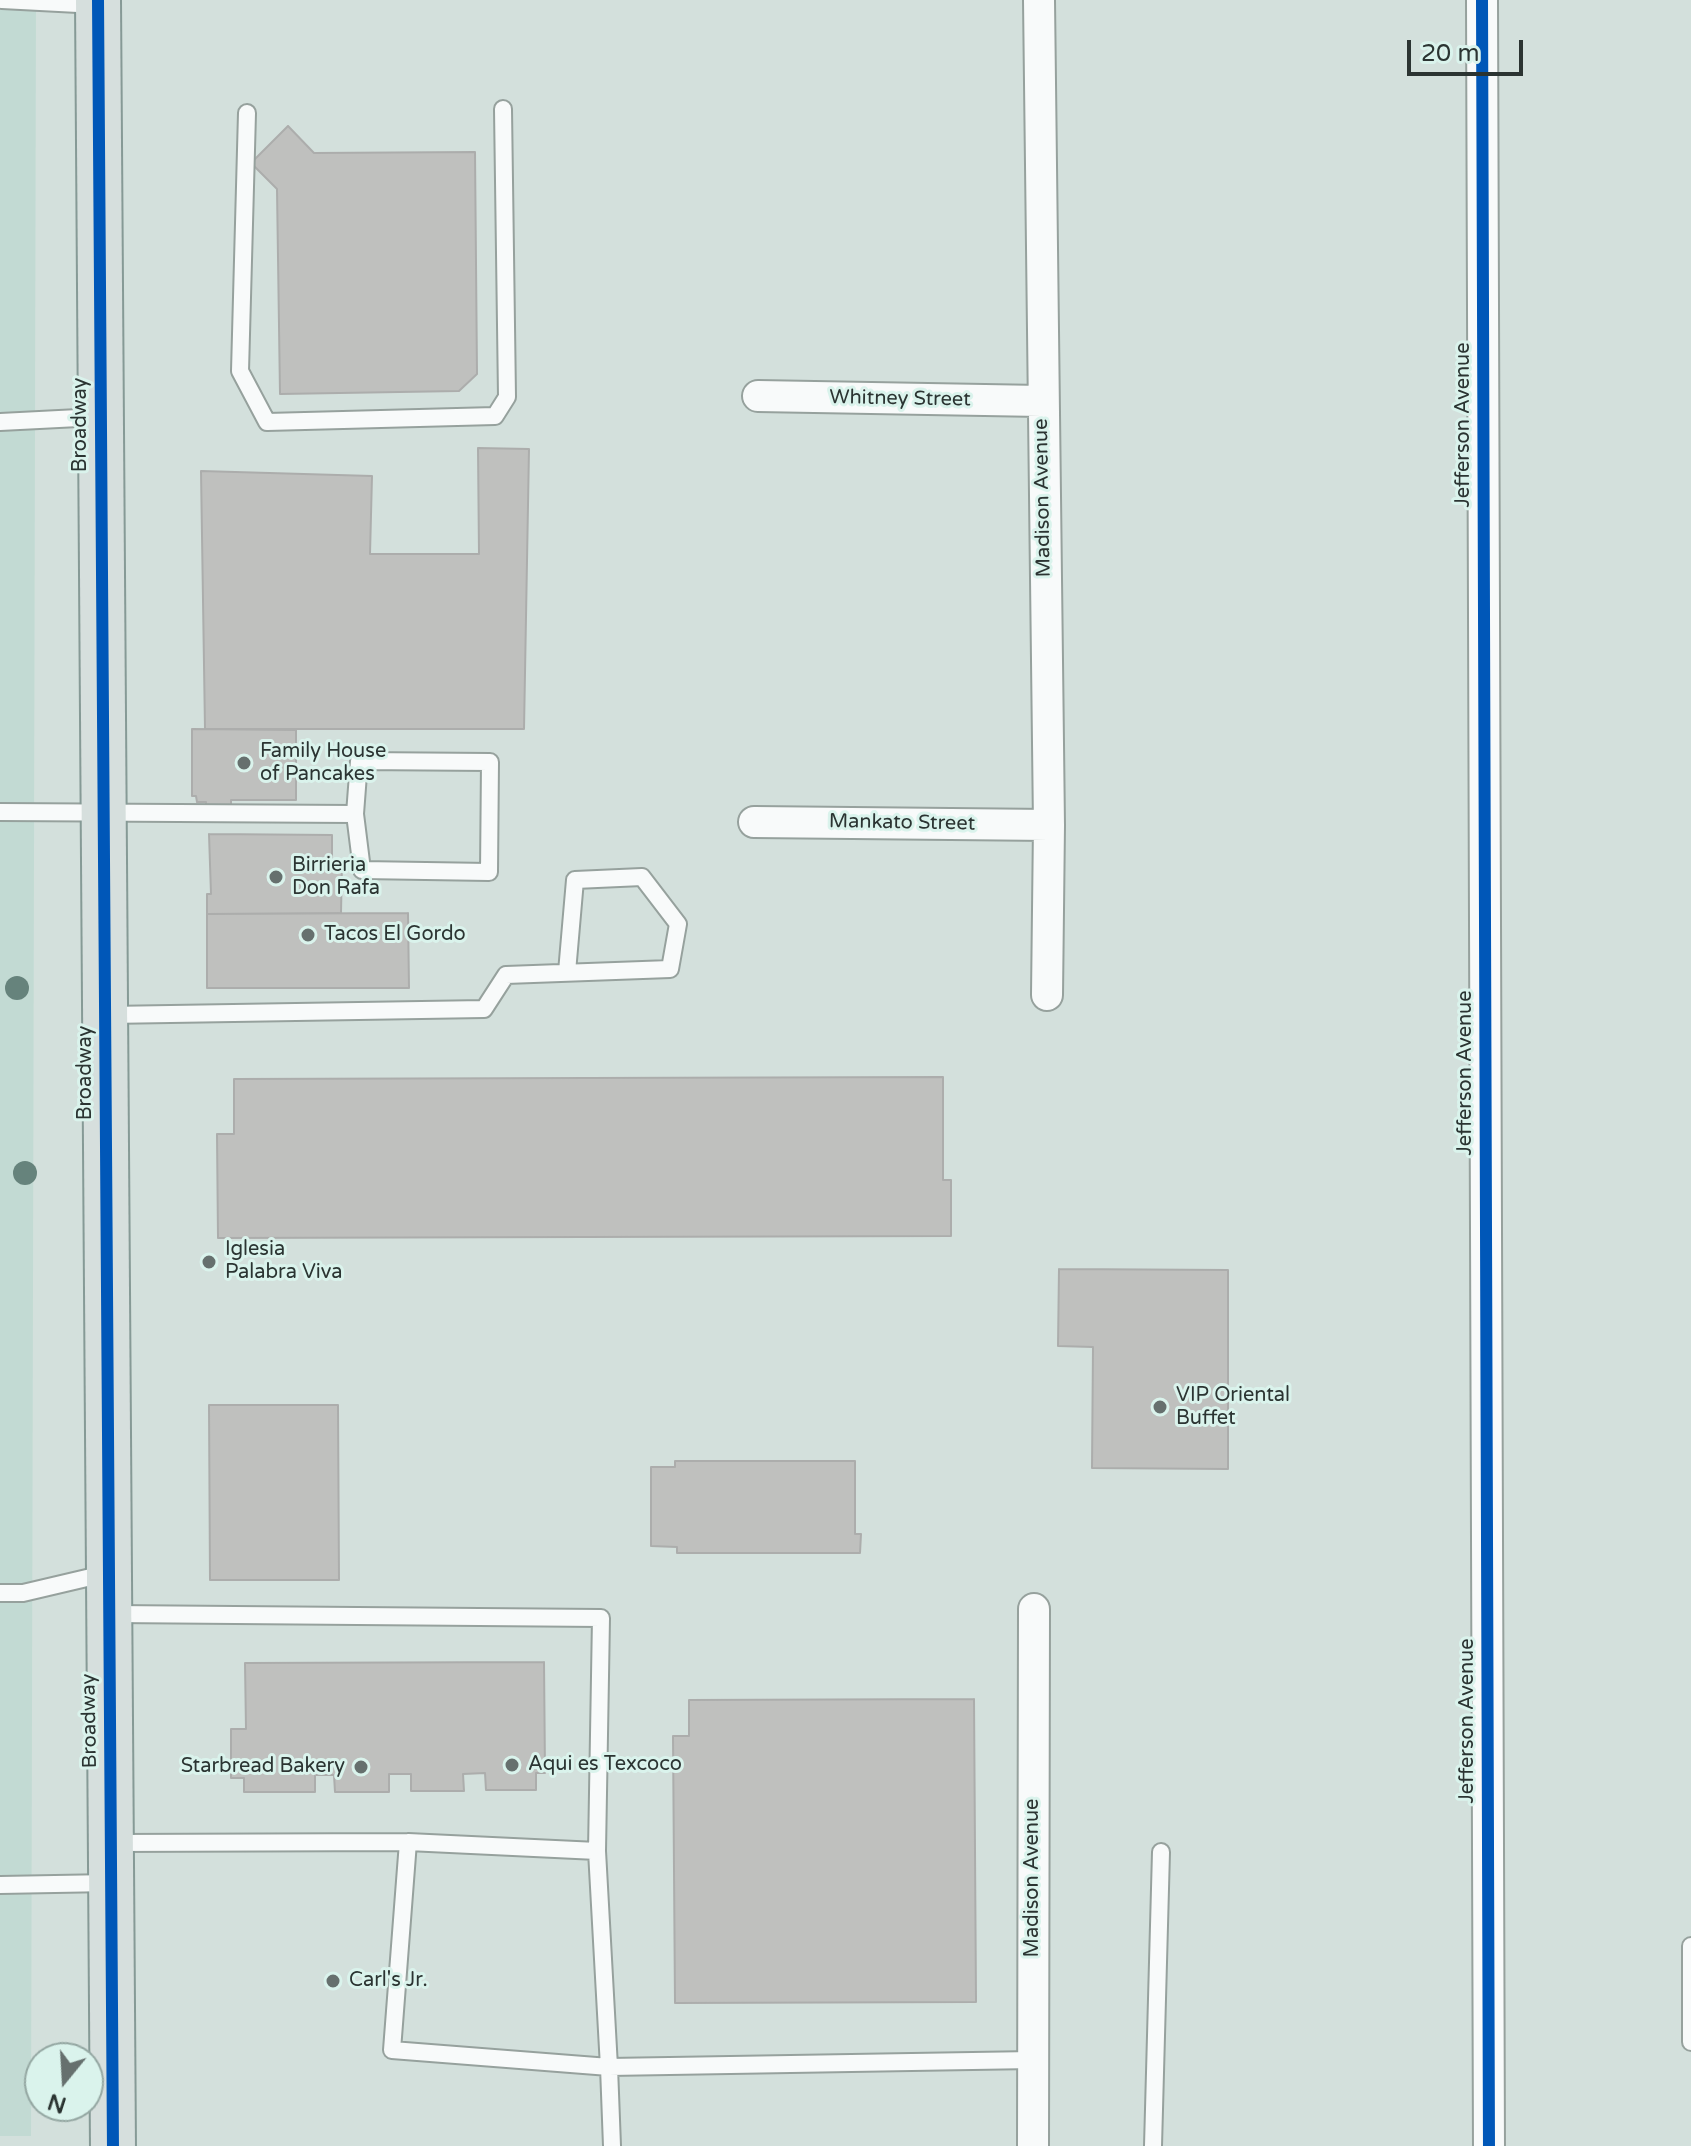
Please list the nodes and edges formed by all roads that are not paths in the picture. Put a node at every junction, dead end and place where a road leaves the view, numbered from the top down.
1 (2, 0) edge
2 (1039, 0) edge
3 (1482, 0) edge
4 (98, 2) edge
5 (503, 109) dead end
6 (247, 113) dead end
7 (758, 396) dead end
8 (1041, 401) junction
9 (101, 417) junction
10 (0, 422) edge
11 (0, 812) edge
12 (103, 813) junction
13 (355, 814) junction
14 (754, 822) dead end
15 (1049, 825) junction
16 (567, 972) junction
17 (1047, 995) dead end
18 (105, 1015) junction
19 (0, 1593) edge
20 (109, 1593) junction
21 (1034, 1609) dead end
22 (408, 1842) junction
23 (597, 1851) junction
24 (1161, 1852) dead end
25 (111, 1863) junction
26 (0, 1885) edge
27 (1691, 1946) edge
28 (1691, 2042) edge
29 (1033, 2060) junction
30 (609, 2067) junction
31 (113, 2146) edge
32 (612, 2146) edge
33 (1033, 2146) edge
34 (1153, 2146) edge
35 (1489, 2146) edge

1 - 4 lane
2 - 8 street, Madison Avenue
3 - 35 street, Jefferson Avenue
4 - 9 main road, Broadway
5 - 6 lane
7 - 8 street, Whitney Street
8 - 15 street, Madison Avenue
9 - 10 lane
9 - 12 main road, Broadway
11 - 12 lane
12 - 13 lane
12 - 18 main road, Broadway
13 - 13 lane
14 - 15 street, Mankato Street
15 - 17 street, Madison Avenue
16 - 16 lane
16 - 18 lane
18 - 20 main road, Broadway
19 - 20 lane
20 - 23 lane
20 - 25 main road, Broadway
21 - 29 street, Madison Avenue
22 - 23 lane
22 - 25 lane
22 - 30 lane
23 - 30 lane
24 - 34 lane
25 - 26 lane
25 - 31 main road, Broadway
27 - 28 lane
29 - 30 lane
29 - 33 street, Madison Avenue
30 - 32 lane

